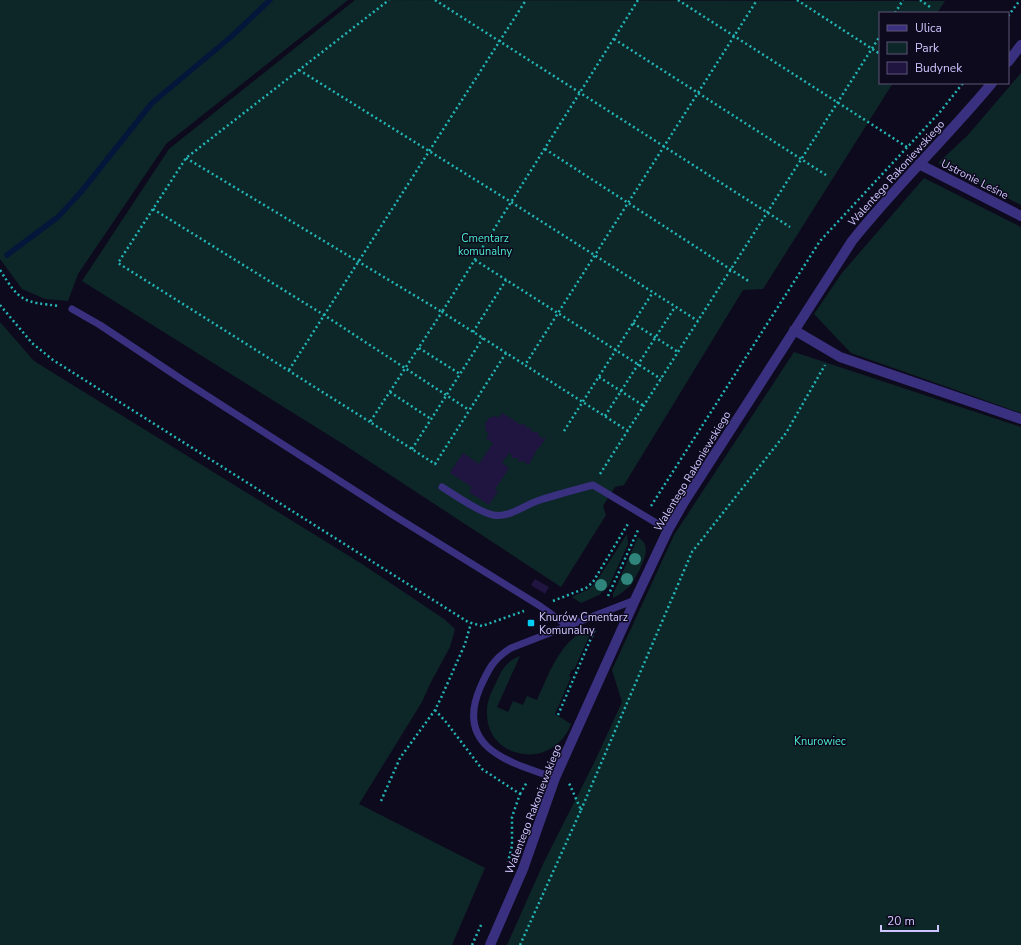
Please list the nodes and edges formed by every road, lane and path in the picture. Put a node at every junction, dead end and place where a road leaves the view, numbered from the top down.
1 (388, 0) edge
2 (435, 0) edge
3 (526, 0) edge
4 (638, 0) edge
5 (678, 0) edge
6 (757, 0) edge
7 (797, 0) edge
8 (903, 0) edge
9 (920, 0) edge
10 (1020, 0) edge
11 (930, 7) dead end
12 (896, 12) edge
13 (1009, 15) edge
14 (734, 36) junction
15 (879, 38) edge
16 (614, 39) junction
17 (500, 42) junction
18 (1021, 45) edge
19 (872, 49) junction
20 (879, 53) edge
21 (1009, 61) edge
22 (299, 70) junction
23 (962, 84) edge
24 (991, 84) edge
25 (580, 92) junction
26 (698, 93) junction
27 (837, 103) junction
28 (664, 146) junction
29 (907, 147) junction
30 (544, 149) junction
31 (430, 151) junction
32 (186, 158) junction
33 (801, 159) junction
34 (919, 164) junction
35 (826, 175) dead end
36 (511, 202) junction
37 (628, 203) junction
38 (153, 209) junction
39 (767, 212) junction
40 (1021, 216) edge
41 (790, 227) dead end
42 (594, 255) junction
43 (475, 260) junction
44 (358, 262) junction
45 (731, 269) junction
46 (0, 270) edge
47 (506, 280) junction
48 (750, 282) dead end
49 (653, 292) junction
50 (0, 305) edge
51 (675, 307) junction
52 (72, 309) joint
53 (442, 312) junction
54 (558, 313) junction
55 (324, 315) junction
56 (698, 321) junction
57 (633, 323) junction
58 (794, 330) junction
59 (473, 332) junction
60 (483, 338) junction
61 (656, 338) junction
62 (419, 348) junction
63 (616, 350) junction
64 (678, 352) junction
65 (832, 352) junction
66 (506, 353) junction
67 (525, 365) junction
68 (638, 365) junction
69 (405, 369) junction
70 (288, 370) junction
71 (460, 374) junction
72 (599, 377) junction
73 (661, 379) junction
74 (621, 391) junction
75 (390, 392) junction
76 (446, 395) junction
77 (583, 402) junction
78 (644, 406) junction
79 (469, 410) junction
80 (605, 416) junction
81 (431, 419) junction
82 (1021, 419) edge
83 (370, 422) junction
84 (564, 431) dead end
85 (628, 431) junction
86 (412, 449) junction
87 (593, 484) junction
88 (442, 487) dead end
89 (636, 511) junction
90 (645, 516) junction
91 (668, 530) junction
92 (635, 600) junction
93 (540, 606) junction
94 (601, 613) junction
95 (471, 623) junction
96 (568, 626) junction
97 (435, 710) junction
98 (558, 715) dead end
99 (561, 765) junction
100 (555, 778) junction
101 (381, 801) dead end
102 (581, 810) junction
103 (508, 864) dead end
104 (485, 916) dead end
105 (472, 945) edge
106 (490, 945) edge
107 (520, 945) edge

1 - 22 path
2 - 17 path
3 - 17 path
4 - 16 path
5 - 14 path
6 - 14 path
7 - 19 path
8 - 12 path
9 - 11 path
10 - 13 path
14 - 26 path
14 - 27 path
15 - 19 path
16 - 25 path
16 - 26 path
17 - 25 path
17 - 31 path
18 - 21 street
19 - 20 path
19 - 27 path
22 - 31 path
22 - 32 path
23 - 29 path
24 - 34 street, Walentego Rakoniewskiego
25 - 28 path
25 - 30 path
26 - 28 path
26 - 33 path
27 - 29 path
27 - 33 path
28 - 37 path
28 - 39 path
29 - 90 path
30 - 36 path
30 - 37 path
31 - 36 path
31 - 44 path
32 - 38 path
32 - 44 path
33 - 35 path
33 - 39 path
34 - 40 street, Ustronie Leśne
34 - 58 street, Walentego Rakoniewskiego
36 - 42 path
36 - 43 path
37 - 42 path
37 - 45 path
38 - 55 path
38 - 70 path
39 - 41 path
39 - 45 path
42 - 49 path
42 - 54 path
43 - 47 path
43 - 53 path
44 - 53 path
44 - 55 path
45 - 48 path
45 - 56 path
46 - 52 path
47 - 54 path
47 - 59 path
49 - 51 path
49 - 57 path
50 - 95 path
51 - 56 path
51 - 61 path
52 - 93 lane
53 - 59 path
53 - 62 path
54 - 63 path
54 - 67 path
55 - 69 path
55 - 70 path
56 - 64 path
57 - 61 path
57 - 63 path
58 - 65 street
58 - 91 street, Walentego Rakoniewskiego
59 - 60 path
60 - 66 path
60 - 71 path
61 - 64 path
61 - 68 path
62 - 69 path
62 - 71 path
63 - 68 path
63 - 72 path
64 - 73 path
65 - 82 street
65 - 102 path
66 - 67 path
66 - 79 path
67 - 77 path
68 - 73 path
68 - 74 path
69 - 75 path
69 - 76 path
70 - 83 path
71 - 76 path
72 - 74 path
72 - 77 path
73 - 78 path
74 - 78 path
74 - 80 path
75 - 81 path
75 - 83 path
76 - 79 path
76 - 81 path
77 - 80 path
77 - 84 path
78 - 85 path
79 - 86 path
80 - 85 path
81 - 86 path
83 - 86 path
85 - 87 path
87 - 88 lane
87 - 89 lane
89 - 90 lane
89 - 93 path
90 - 91 lane
90 - 94 path
91 - 92 street, Walentego Rakoniewskiego
92 - 94 lane
92 - 99 street, Walentego Rakoniewskiego
93 - 95 path
93 - 96 lane
94 - 96 lane
94 - 98 path
95 - 97 path
96 - 100 lane
97 - 101 path
97 - 103 path
99 - 100 street, Walentego Rakoniewskiego
99 - 102 path
100 - 106 street, Walentego Rakoniewskiego
102 - 107 path
104 - 105 path

